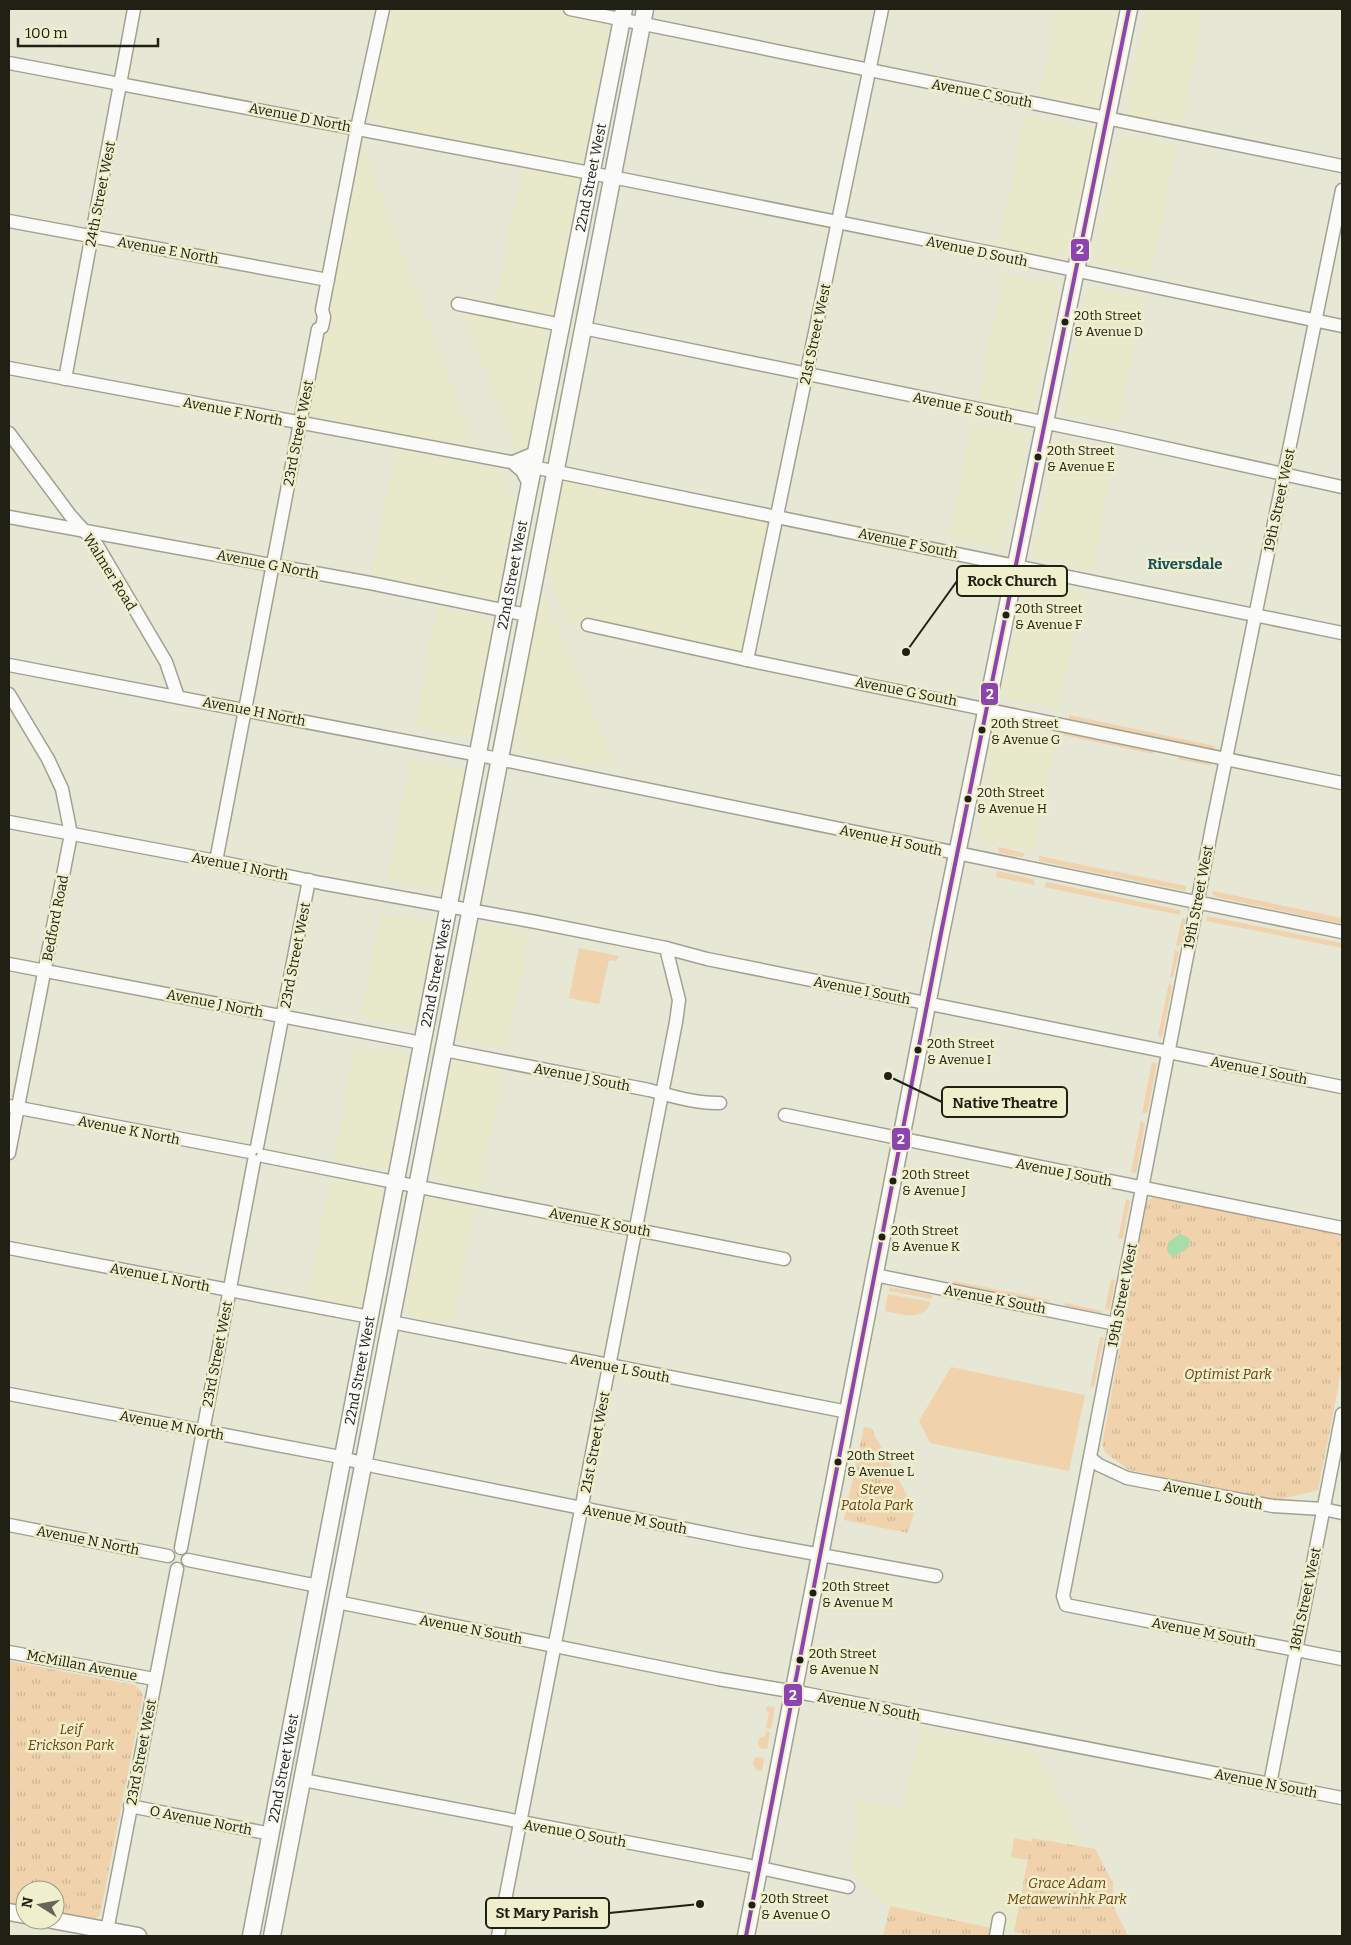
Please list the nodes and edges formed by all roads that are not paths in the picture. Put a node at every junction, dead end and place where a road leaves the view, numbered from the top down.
1 (134, 9) edge
2 (383, 9) edge
3 (570, 9) edge
4 (882, 9) edge
5 (1129, 9) edge
6 (623, 14) edge
7 (643, 16) edge
8 (9, 63) edge
9 (870, 70) junction
10 (120, 83) junction
11 (1107, 118) junction
12 (357, 128) junction
13 (1342, 166) edge
14 (592, 173) junction
15 (612, 177) junction
16 (1342, 190) edge
17 (9, 221) edge
18 (838, 222) junction
19 (91, 236) junction
20 (1076, 272) junction
21 (328, 280) junction
22 (458, 304) dead end
23 (1316, 321) junction
24 (562, 325) junction
25 (1342, 326) edge
26 (583, 328) junction
27 (9, 368) edge
28 (806, 374) junction
29 (64, 379) junction
30 (300, 423) junction
31 (1045, 424) junction
32 (9, 433) edge
33 (516, 463) junction
34 (533, 468) junction
35 (556, 472) junction
36 (1284, 475) junction
37 (1342, 487) edge
38 (777, 516) junction
39 (9, 517) edge
40 (86, 531) junction
41 (273, 566) junction
42 (1016, 566) junction
43 (505, 611) junction
44 (1256, 614) junction
45 (528, 615) junction
46 (588, 624) dead end
47 (1342, 633) edge
48 (747, 660) junction
49 (9, 665) edge
50 (9, 694) edge
51 (178, 697) junction
52 (987, 708) junction
53 (245, 710) junction
54 (478, 754) junction
55 (1226, 758) junction
56 (499, 759) junction
57 (1342, 782) edge
58 (9, 822) edge
59 (71, 834) junction
60 (958, 853) junction
61 (216, 861) junction
62 (309, 880) junction
63 (1197, 902) junction
64 (448, 906) junction
65 (470, 910) junction
66 (1342, 932) edge
67 (666, 948) junction
68 (9, 964) edge
69 (45, 971) junction
70 (928, 1004) junction
71 (283, 1016) junction
72 (422, 1043) junction
73 (444, 1050) junction
74 (1168, 1051) junction
75 (1342, 1087) edge
76 (662, 1093) junction
77 (720, 1103) dead end
78 (13, 1107) edge
79 (786, 1115) dead end
80 (901, 1138) junction
81 (9, 1153) edge
82 (256, 1154) junction
83 (396, 1182) junction
84 (417, 1186) junction
85 (1142, 1188) junction
86 (1342, 1228) edge
87 (636, 1229) junction
88 (9, 1248) edge
89 (784, 1259) dead end
90 (875, 1275) junction
91 (230, 1290) junction
92 (370, 1317) junction
93 (391, 1322) junction
94 (1116, 1324) junction
95 (610, 1366) junction
96 (9, 1394) edge
97 (848, 1412) junction
98 (1342, 1414) edge
99 (202, 1431) junction
100 (339, 1457) junction
101 (1090, 1458) junction
102 (364, 1464) junction
103 (582, 1508) junction
104 (1323, 1509) junction
105 (1342, 1513) edge
106 (9, 1525) edge
107 (181, 1548) junction
108 (821, 1555) junction
109 (168, 1556) junction
110 (188, 1560) junction
111 (177, 1569) junction
112 (936, 1576) dead end
113 (318, 1586) junction
114 (337, 1602) junction
115 (1066, 1604) joint
116 (555, 1646) junction
117 (1295, 1649) junction
118 (9, 1652) edge
119 (1342, 1659) edge
120 (154, 1679) junction
121 (794, 1692) junction
122 (303, 1780) junction
123 (1270, 1784) junction
124 (1342, 1798) edge
125 (130, 1806) junction
126 (521, 1823) junction
127 (271, 1834) junction
128 (759, 1868) junction
129 (848, 1887) dead end
130 (999, 1919) dead end
131 (65, 1923) edge
132 (107, 1933) edge
133 (138, 1936) edge
134 (251, 1936) edge
135 (272, 1936) edge
136 (498, 1936) edge
137 (746, 1936) edge
138 (996, 1936) edge

1 - 10 street, 24th Street West
2 - 12 street, 23rd Street West
3 - 6 street, Avenue C South
4 - 9 street, 21st Street West
5 - 11 main road
6 - 7 street, Avenue C South
6 - 14 main road, 22nd Street West
7 - 9 street, Avenue C South
7 - 15 main road, 22nd Street West
8 - 10 street, Avenue D North
9 - 11 street, Avenue C South
9 - 18 street, 21st Street West
10 - 12 street, Avenue D North
10 - 19 street, 24th Street West
11 - 13 street, Avenue C South
11 - 20 main road
12 - 14 street, Avenue D North
12 - 21 street, 23rd Street West
14 - 15 street, Avenue D North
14 - 24 main road, 22nd Street West
15 - 18 street, Avenue D South
15 - 26 main road, 22nd Street West
16 - 23 street, 19th Street West
17 - 19 street, Avenue E North
18 - 20 street, Avenue D South
18 - 28 street, 21st Street West
19 - 21 street, Avenue E North
19 - 29 street, 24th Street West
20 - 23 street, Avenue D South
20 - 31 main road
21 - 30 street, 23rd Street West
22 - 24 street
23 - 25 street, Avenue D South
23 - 36 street, 19th Street West
24 - 34 main road, 22nd Street West
26 - 28 street, Avenue E South
26 - 35 main road, 22nd Street West
27 - 29 street, Avenue F North
28 - 31 street, Avenue E South
28 - 38 street, 21st Street West
29 - 30 street, Avenue F North
30 - 33 street, Avenue F North
30 - 41 street, 23rd Street West
31 - 36 street, Avenue E South
31 - 42 main road
32 - 40 street, Walmer Road
33 - 34 main road
33 - 34 main road
34 - 35 street, Avenue F South
34 - 43 main road, 22nd Street West
35 - 38 street, Avenue F South
35 - 45 main road, 22nd Street West
36 - 37 street, Avenue E South
36 - 44 street, 19th Street West
38 - 42 street, Avenue F South
38 - 48 street, 21st Street West
39 - 40 street, Avenue G North
40 - 41 street, Avenue G North
40 - 51 street, Walmer Road
41 - 43 street, Avenue G North
41 - 53 street, 23rd Street West
42 - 44 street, Avenue F South
42 - 52 main road
43 - 45 street, Avenue G North
43 - 54 main road, 22nd Street West
44 - 47 street, Avenue F South
44 - 55 street, 19th Street West
45 - 56 main road, 22nd Street West
46 - 48 street, Avenue G South
48 - 52 street, Avenue G South
49 - 51 street, Avenue H North
50 - 59 street, Bedford Road
51 - 53 street, Avenue H North
52 - 55 street, Avenue G South
52 - 60 main road
53 - 54 street, Avenue H North
53 - 61 street, 23rd Street West
54 - 56 street, Avenue H North
54 - 64 main road, 22nd Street West
55 - 57 street, Avenue G South
55 - 63 street, 19th Street West
56 - 60 street, Avenue H South
56 - 65 main road, 22nd Street West
58 - 59 street, Avenue I North
59 - 61 street, Avenue I North
59 - 69 street, Bedford Road
60 - 63 street, Avenue H South
60 - 70 main road
61 - 62 street, Avenue I North
62 - 64 street, Avenue I North
62 - 71 street, 23rd Street West
63 - 66 street, Avenue H South
63 - 74 street, 19th Street West
64 - 65 street, Avenue I North
64 - 72 main road, 22nd Street West
65 - 67 street, Avenue I South
65 - 73 main road, 22nd Street West
67 - 70 street, Avenue I South
67 - 76 street, 21st Street West
68 - 69 street, Avenue J North
69 - 71 street, Avenue J North
69 - 78 street, Bedford Road
70 - 74 street, Avenue I South
70 - 80 main road
71 - 72 street, Avenue J North
71 - 82 street, 23rd Street West
72 - 83 main road, 22nd Street West
73 - 76 street, Avenue J South
73 - 84 main road, 22nd Street West
74 - 75 street, Avenue I South
74 - 85 street, 19th Street West
76 - 77 street, Avenue J South
76 - 87 street, 21st Street West
78 - 81 street, Bedford Road
78 - 82 street, Avenue K North
79 - 80 street, Avenue J South
80 - 85 street, Avenue J South
80 - 90 main road
82 - 83 street, Avenue K North
82 - 91 street, 23rd Street West
83 - 84 street, Avenue K North
83 - 92 main road, 22nd Street West
84 - 87 street, Avenue K South
84 - 93 main road, 22nd Street West
85 - 86 street, Avenue J South
85 - 94 street, 19th Street West
87 - 89 street, Avenue K South
87 - 95 street, 21st Street West
88 - 91 street, Avenue L North
90 - 94 street, Avenue K South
90 - 97 main road
91 - 92 street, Avenue L North
91 - 99 street, 23rd Street West
92 - 100 main road, 22nd Street West
93 - 95 street, Avenue L South
93 - 102 main road, 22nd Street West
94 - 101 street, 19th Street West
95 - 97 street, Avenue L South
95 - 103 street, 21st Street West
96 - 99 street, Avenue M North
97 - 108 main road
98 - 104 street, 18th Street West
99 - 100 street, Avenue M North
99 - 107 street, 23rd Street West
100 - 102 street, Avenue M South
100 - 113 main road, 22nd Street West
101 - 104 street, Avenue L South
101 - 115 street, 19th Street West
102 - 103 street, Avenue M South
102 - 114 main road, 22nd Street West
103 - 108 street, Avenue M South
103 - 116 street, 21st Street West
104 - 105 street, Avenue L South
104 - 117 street, 18th Street West
106 - 109 street, Avenue N North
107 - 109 street
107 - 110 street
108 - 112 street, Avenue M South
108 - 121 main road
109 - 111 street
110 - 111 street
110 - 113 street
111 - 120 street, 23rd Street West
113 - 127 main road, 22nd Street West
114 - 116 street, Avenue N South
114 - 122 main road, 22nd Street West
115 - 117 street, Avenue M South
116 - 121 street, Avenue N South
116 - 126 street, 21st Street West
117 - 119 street, Avenue M South
117 - 123 street, 18th Street West
118 - 120 street, McMillan Avenue
120 - 125 street, 23rd Street West
121 - 123 street, Avenue N South
121 - 128 main road
122 - 126 street, Avenue O South
122 - 135 main road, 22nd Street West
123 - 124 street, Avenue N South
125 - 127 street, O Avenue North
125 - 132 street, 23rd Street West
126 - 128 street, Avenue O South
126 - 136 street, 21st Street West
127 - 134 main road, 22nd Street West
128 - 129 street, Avenue O South
128 - 137 main road
130 - 138 street
131 - 132 main road
132 - 133 main road

